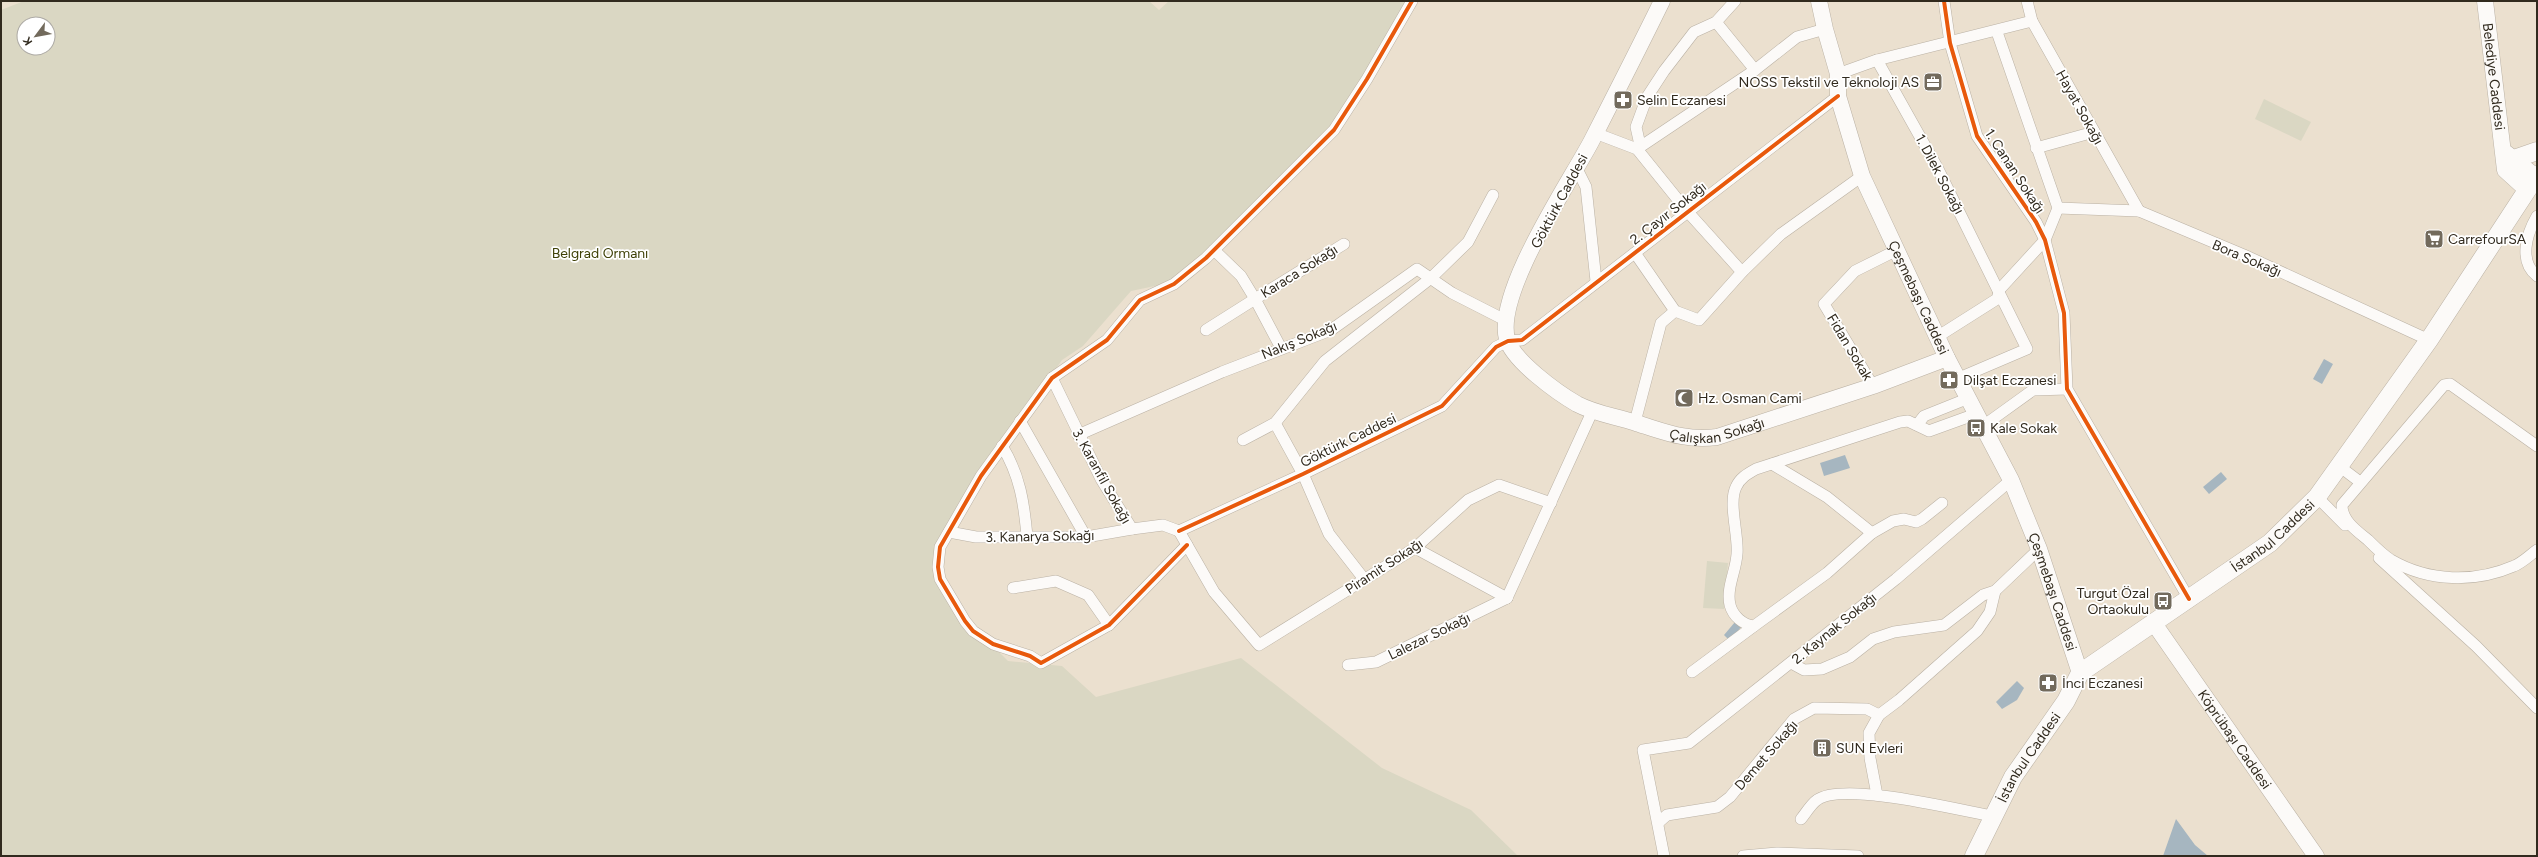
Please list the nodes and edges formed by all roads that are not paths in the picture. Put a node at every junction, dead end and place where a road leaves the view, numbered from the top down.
1 (1412, 1) edge
2 (1662, 1) edge
3 (1735, 1) edge
4 (1819, 1) edge
5 (1944, 1) edge
6 (2027, 1) edge
7 (2485, 1) edge
8 (1716, 22) junction
9 (2032, 22) junction
10 (1824, 29) junction
11 (1997, 32) junction
12 (1950, 43) junction
13 (1877, 60) junction
14 (1755, 70) junction
15 (1838, 74) junction
16 (1838, 96) junction
17 (2094, 132) junction
18 (1595, 133) junction
19 (1639, 147) junction
20 (2036, 148) junction
21 (2537, 151) edge
22 (2510, 155) junction
23 (1576, 167) junction
24 (1862, 176) junction
25 (2533, 181) edge
26 (1493, 195) dead end
27 (2058, 208) junction
28 (1688, 211) junction
29 (2139, 212) junction
30 (2537, 216) edge
31 (2045, 240) junction
32 (1344, 244) dead end
33 (1214, 250) junction
34 (1895, 250) junction
35 (1635, 254) junction
36 (1742, 272) junction
37 (2537, 276) edge
38 (1431, 278) junction
39 (1596, 281) junction
40 (2000, 289) junction
41 (1255, 299) junction
42 (1675, 311) junction
43 (1505, 320) junction
44 (1206, 330) dead end
45 (1937, 338) junction
46 (2429, 340) junction
47 (1508, 341) junction
48 (1281, 348) junction
49 (1947, 358) junction
50 (1052, 378) junction
51 (1959, 378) junction
52 (1873, 386) junction
53 (2067, 389) junction
54 (1969, 398) junction
55 (1592, 412) junction
56 (1980, 420) junction
57 (1020, 421) junction
58 (1275, 422) junction
59 (1635, 422) junction
60 (1917, 425) junction
61 (1078, 435) junction
62 (1243, 440) dead end
63 (1002, 446) junction
64 (2537, 446) edge
65 (1772, 464) junction
66 (2339, 466) junction
67 (1303, 474) junction
68 (2011, 480) junction
69 (2360, 482) junction
70 (2317, 497) junction
71 (1551, 503) junction
72 (1942, 503) dead end
73 (1132, 529) junction
74 (1179, 531) junction
75 (948, 532) junction
76 (1872, 533) junction
77 (1027, 536) junction
78 (1086, 537) junction
79 (1187, 545) junction
80 (1415, 548) junction
81 (2039, 549) junction
82 (2537, 550) edge
83 (1364, 579) junction
84 (1013, 588) dead end
85 (1995, 591) junction
86 (1507, 598) junction
87 (2188, 599) junction
88 (2153, 622) junction
89 (1109, 625) junction
90 (1754, 626) junction
91 (1790, 663) junction
92 (1348, 665) dead end
93 (1692, 672) dead end
94 (2080, 673) junction
95 (2537, 708) edge
96 (1879, 715) junction
97 (1877, 795) junction
98 (1992, 816) junction
99 (1802, 819) dead end
100 (1659, 822) junction
101 (1664, 856) edge
102 (1743, 856) edge
103 (1858, 856) edge
104 (1974, 856) edge
105 (2316, 856) edge

1 - 33 street
2 - 18 main road, Göktürk Caddesi
3 - 8 street
4 - 10 main road, Çeşmebaşı Caddesi
5 - 12 street, 1. Canan Sokağı
6 - 9 street, Hayat Sokağı
7 - 22 main road, Belediye Caddesi
8 - 14 street
8 - 19 street
9 - 11 street
9 - 17 street, Hayat Sokağı
10 - 14 street
10 - 15 main road, Çeşmebaşı Caddesi
11 - 12 street
11 - 20 street
12 - 13 street
12 - 31 street, 1. Canan Sokağı
13 - 15 street
13 - 40 street, 1. Dilek Sokağı
14 - 19 street
15 - 16 main road, Çeşmebaşı Caddesi
16 - 24 main road, Çeşmebaşı Caddesi
16 - 28 street, 2. Çayır Sokağı
17 - 20 street
17 - 29 street, Hayat Sokağı
18 - 19 street
18 - 23 main road, Göktürk Caddesi
19 - 28 street
20 - 27 street
21 - 22 main road
22 - 25 main road, Belediye Caddesi
23 - 39 street
23 - 43 main road, Göktürk Caddesi
24 - 34 main road, Çeşmebaşı Caddesi
24 - 36 street
25 - 46 main road, İstanbul Caddesi
26 - 38 street
27 - 29 street, Bora Sokağı
27 - 31 street
28 - 35 street, 2. Çayır Sokağı
28 - 36 street
29 - 46 street, Bora Sokağı
30 - 37 street
31 - 40 street
31 - 53 street, 1. Canan Sokağı
32 - 41 street, Karaca Sokağı
33 - 41 street
33 - 50 street
34 - 45 main road, Çeşmebaşı Caddesi
34 - 52 street, Fidan Sokak
35 - 39 street, 2. Çayır Sokağı
35 - 42 street
36 - 42 street
38 - 43 street, Nakış Sokağı
38 - 48 street, Nakış Sokağı
38 - 58 street
39 - 47 street, 2. Çayır Sokağı
40 - 45 street
40 - 51 street, 1. Dilek Sokağı
41 - 44 street, Karaca Sokağı
41 - 48 street
42 - 59 street
43 - 47 main road, Göktürk Caddesi
45 - 49 main road, Çeşmebaşı Caddesi
46 - 66 main road, İstanbul Caddesi
47 - 55 main road, Çalışkan Sokağı
47 - 67 street, Göktürk Caddesi
48 - 61 street, Nakış Sokağı
49 - 51 main road, Çeşmebaşı Caddesi
49 - 52 main road, Çalışkan Sokağı
50 - 57 street
50 - 61 street, 3. Karanfil Sokağı
51 - 54 main road, Çeşmebaşı Caddesi
52 - 59 main road, Çalışkan Sokağı
53 - 56 street
53 - 87 street
54 - 56 main road, Çeşmebaşı Caddesi
54 - 60 street
55 - 59 main road, Çalışkan Sokağı
55 - 71 street
56 - 60 street
56 - 68 main road, Çeşmebaşı Caddesi
57 - 63 street
57 - 78 street
58 - 62 street
58 - 67 street
60 - 65 street
61 - 73 street, 3. Karanfil Sokağı
63 - 75 street
63 - 77 street
64 - 69 street
65 - 76 street
65 - 90 street
66 - 69 street
66 - 70 main road, İstanbul Caddesi
67 - 74 street, Göktürk Caddesi
67 - 83 street
68 - 81 main road, Çeşmebaşı Caddesi
68 - 91 street, 2. Kaynak Sokağı
69 - 82 street
70 - 87 main road, İstanbul Caddesi
70 - 95 street
71 - 80 street, Piramit Sokağı
71 - 86 street
72 - 76 street
73 - 74 street, 3. Karanfil Sokağı
73 - 78 street, 3. Kanarya Sokağı
74 - 79 street
75 - 77 street, 3. Kanarya Sokağı
75 - 89 street
76 - 90 street
77 - 78 street, 3. Kanarya Sokağı
79 - 83 street, Piramit Sokağı
79 - 89 street
80 - 83 street, Piramit Sokağı
80 - 86 street
81 - 85 street
81 - 94 main road, Çeşmebaşı Caddesi
84 - 89 street
85 - 91 street
85 - 96 street
86 - 92 street, Lalezar Sokağı
87 - 88 main road, İstanbul Caddesi
88 - 94 main road, İstanbul Caddesi
88 - 105 main road, Köprübaşı Caddesi
90 - 93 street
91 - 100 street, 2. Kaynak Sokağı
94 - 98 main road, İstanbul Caddesi
96 - 97 street
96 - 100 street, Demet Sokağı
97 - 98 street
97 - 99 street
98 - 104 main road, İstanbul Caddesi
100 - 101 street
102 - 103 street

